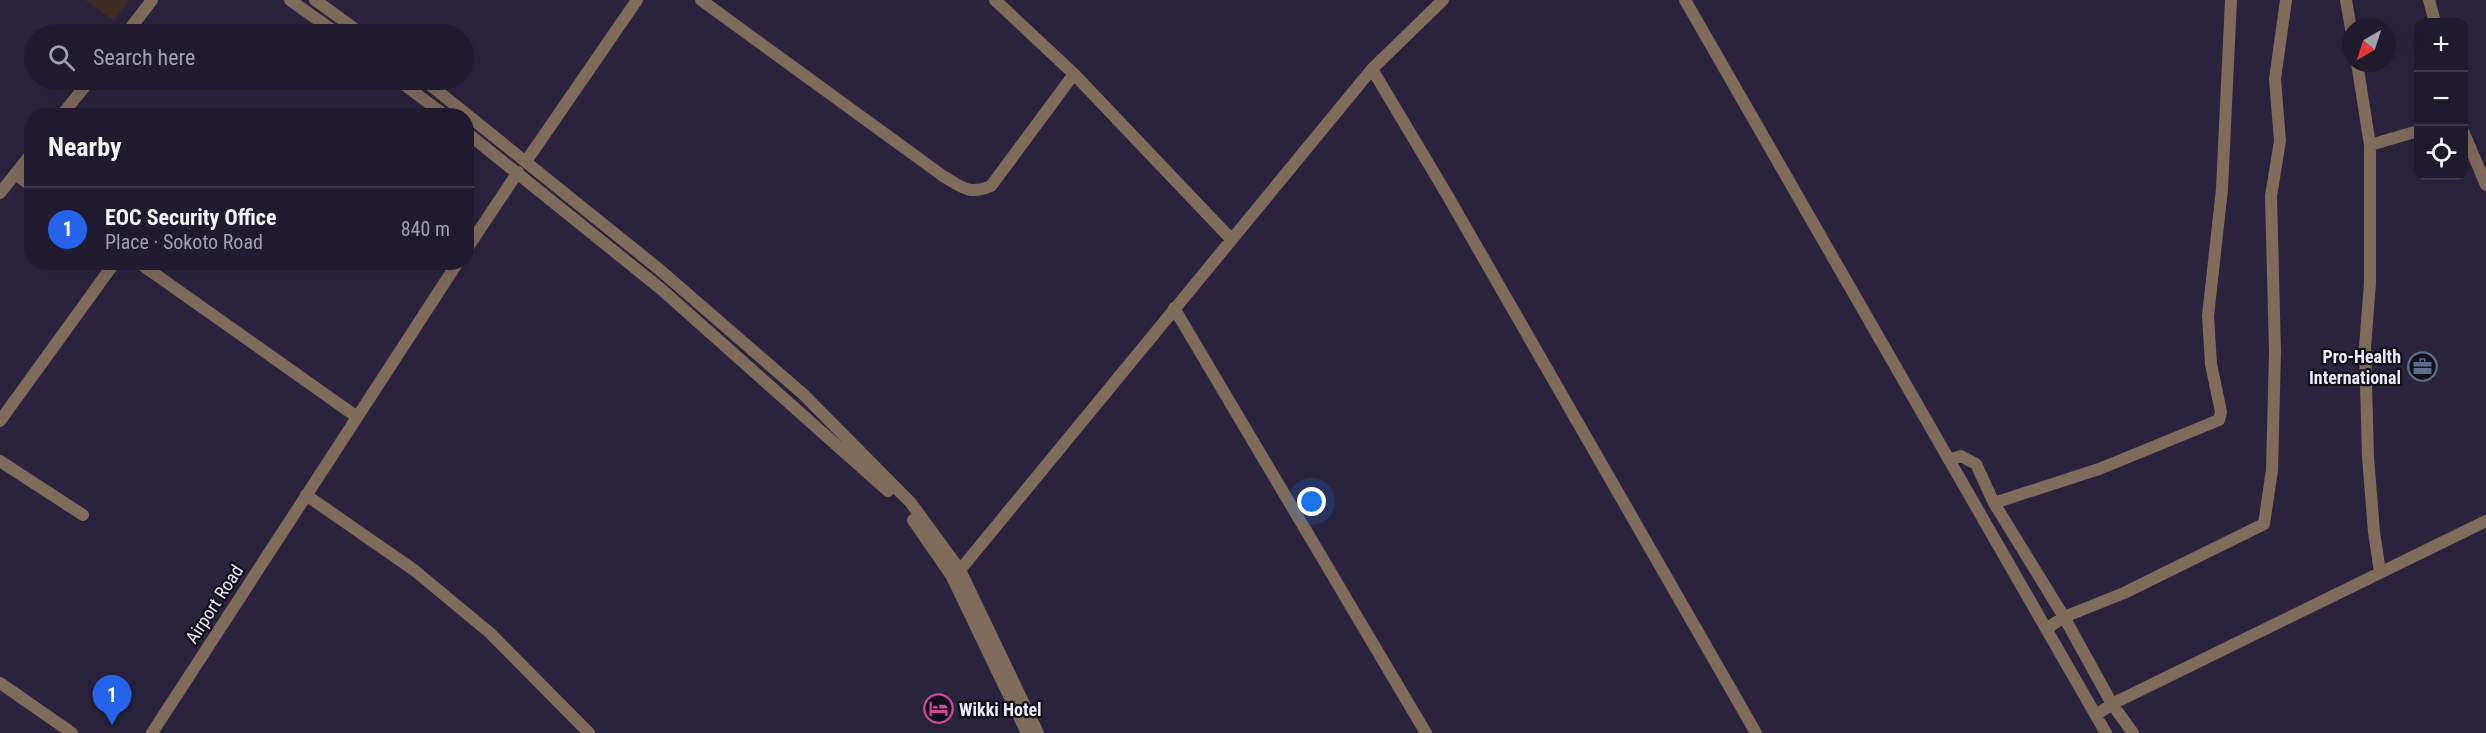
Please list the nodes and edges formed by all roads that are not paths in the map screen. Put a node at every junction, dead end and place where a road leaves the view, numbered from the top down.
1 (152, 0) edge
2 (290, 0) edge
3 (315, 0) edge
4 (637, 0) edge
5 (701, 0) edge
6 (995, 0) edge
7 (1443, 0) edge
8 (1685, 0) edge
9 (2231, 0) edge
10 (2286, 0) edge
11 (2346, 0) edge
12 (2429, 0) edge
13 (2349, 18) edge
14 (2434, 18) edge
15 (134, 24) edge
16 (324, 24) edge
17 (348, 24) edge
18 (1372, 69) junction
19 (2358, 72) edge
20 (1074, 74) junction
21 (82, 90) edge
22 (411, 90) edge
23 (437, 90) edge
24 (67, 108) edge
25 (435, 108) edge
26 (460, 108) edge
27 (474, 119) edge
28 (2414, 132) edge
29 (474, 138) edge
30 (2370, 144) junction
31 (2468, 144) edge
32 (527, 160) junction
33 (24, 163) edge
34 (518, 172) junction
35 (15, 174) junction
36 (24, 180) edge
37 (2486, 185) edge
38 (0, 193) edge
39 (474, 238) edge
40 (1231, 239) junction
41 (109, 270) edge
42 (149, 270) edge
43 (453, 270) edge
44 (1174, 308) junction
45 (357, 417) junction
46 (0, 421) edge
47 (1949, 460) junction
48 (0, 461) edge
49 (306, 495) junction
50 (1994, 503) junction
51 (83, 515) dead end
52 (2486, 520) edge
53 (955, 572) junction
54 (2380, 573) junction
55 (2064, 617) junction
56 (2046, 629) junction
57 (0, 683) edge
58 (2112, 704) junction
59 (2096, 715) junction
60 (72, 733) edge
61 (152, 733) edge
62 (589, 733) edge
63 (1026, 733) edge
64 (1038, 733) edge
65 (1426, 733) edge
66 (1756, 733) edge
67 (2106, 733) edge
68 (2133, 733) edge

1 - 15 street
2 - 16 street
3 - 17 street
4 - 32 street
5 - 20 street
6 - 20 street
7 - 18 street
8 - 47 street
9 - 50 street
10 - 55 street
11 - 13 street
12 - 14 street
18 - 40 street
18 - 66 street
19 - 30 street
20 - 40 street
21 - 24 street
22 - 25 street
23 - 26 street
27 - 32 street
28 - 30 street
29 - 34 street
30 - 54 street
31 - 37 street
32 - 53 street
33 - 35 street
34 - 39 street
34 - 53 street
35 - 36 street
35 - 38 street
40 - 44 street
41 - 46 street
42 - 45 street
43 - 45 street, Airport Road
44 - 53 street
44 - 65 street
45 - 49 street, Airport Road
47 - 50 street
47 - 56 street
48 - 51 street
49 - 61 street, Airport Road
49 - 62 street
50 - 55 street
52 - 54 street
53 - 63 street
53 - 64 street
54 - 58 street
55 - 56 street
55 - 58 street
56 - 59 street
57 - 60 street
58 - 59 street
58 - 68 street
59 - 67 street

